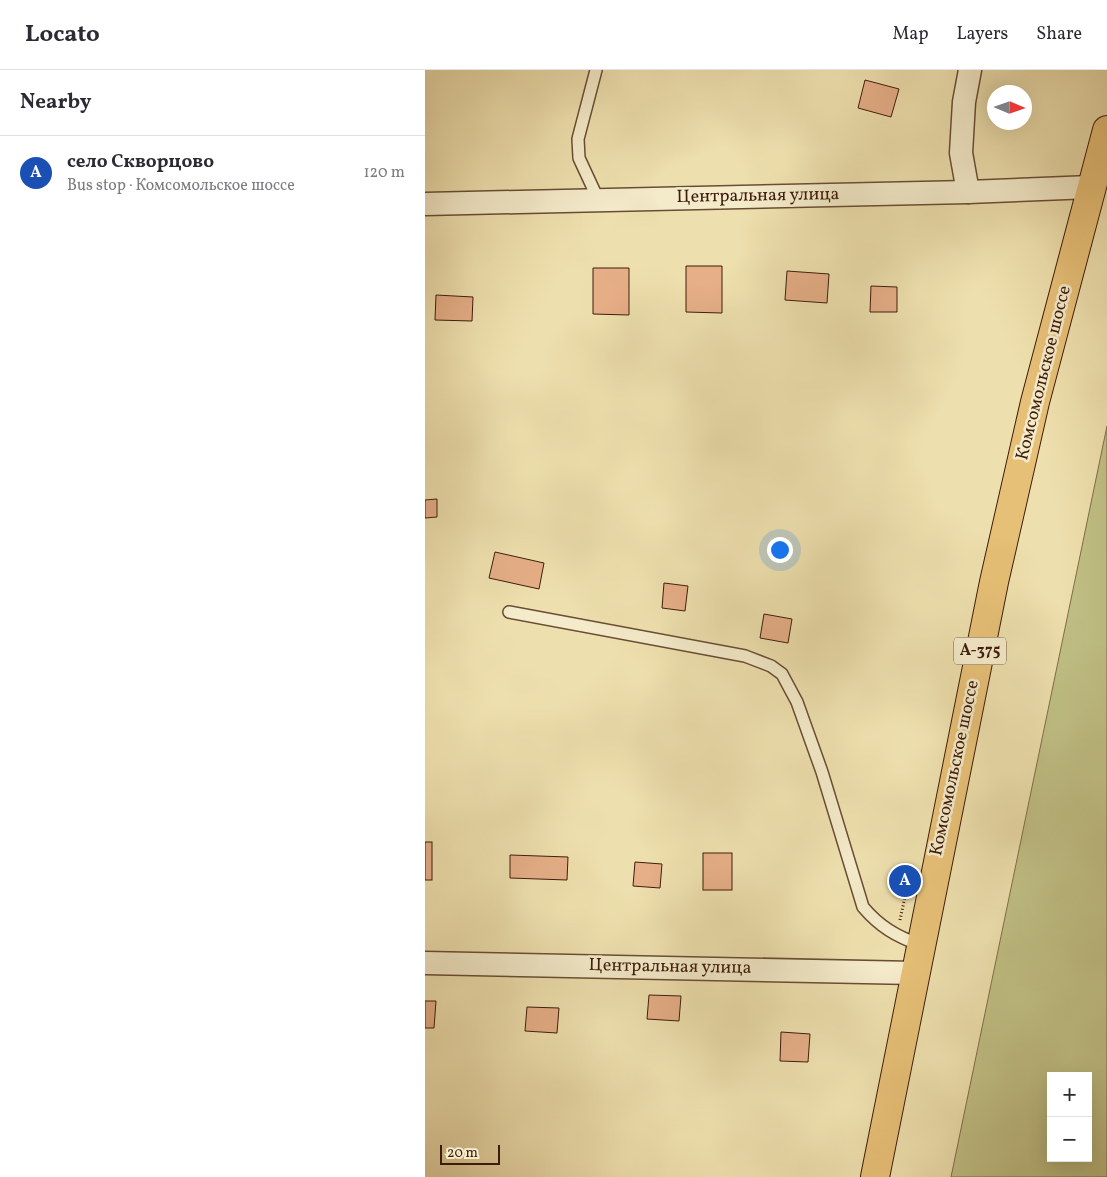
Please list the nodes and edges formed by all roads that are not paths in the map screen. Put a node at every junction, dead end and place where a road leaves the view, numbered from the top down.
1 (595, 70) edge
2 (970, 70) edge
3 (1107, 130) edge
4 (1091, 187) junction
5 (968, 192) junction
6 (598, 199) junction
7 (425, 204) edge
8 (509, 612) dead end
9 (920, 945) junction
10 (425, 963) edge
11 (915, 973) junction
12 (875, 1177) edge

1 - 6 lane
2 - 5 street
3 - 4 highway, Комсомольское шоссе / А-375
4 - 5 street, Центральная улица
4 - 9 highway, Комсомольское шоссе / А-375
5 - 6 street, Центральная улица
6 - 7 street, Центральная улица
8 - 9 lane
9 - 11 highway, Комсомольское шоссе / А-375
10 - 11 street, Центральная улица
11 - 12 highway, Комсомольское шоссе / А-375

